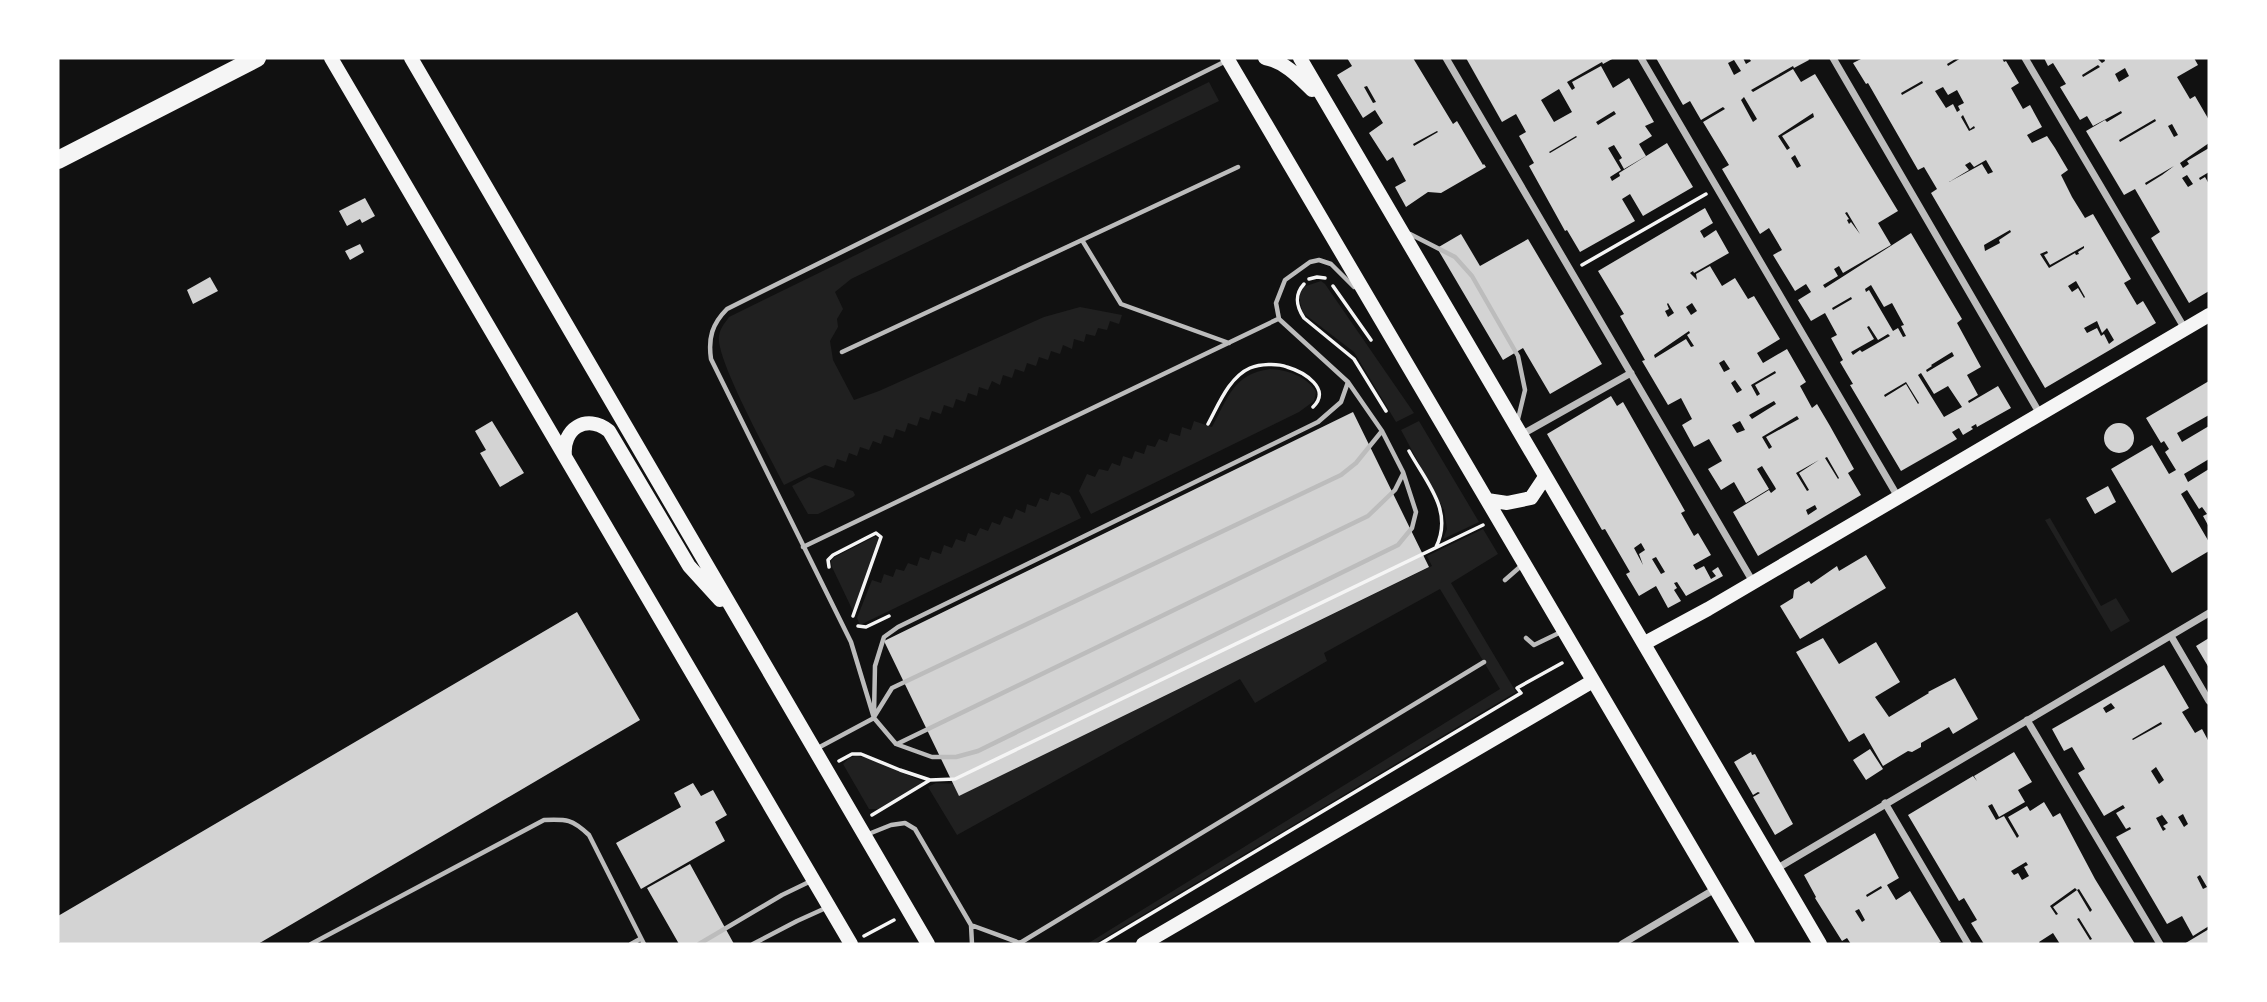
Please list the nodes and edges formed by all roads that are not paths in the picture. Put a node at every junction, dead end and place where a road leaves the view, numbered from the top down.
1 (257, 58) edge
2 (331, 58) edge
3 (411, 58) edge
4 (1232, 58) edge
5 (1265, 58) edge
6 (1300, 58) edge
7 (1446, 58) edge
8 (1641, 58) edge
9 (1833, 58) edge
10 (2025, 58) edge
11 (1326, 103) junction
12 (58, 160) edge
13 (1238, 167) dead end
14 (1402, 230) junction
15 (1082, 240) junction
16 (1370, 301) junction
17 (2209, 315) edge
18 (1279, 318) junction
19 (2185, 329) junction
20 (1230, 343) junction
21 (842, 352) dead end
22 (1631, 373) junction
23 (1348, 383) junction
24 (2040, 415) junction
25 (1382, 431) junction
26 (1518, 431) junction
27 (565, 456) junction
28 (1403, 472) junction
29 (1545, 477) junction
30 (1898, 497) junction
31 (1487, 500) junction
32 (803, 547) junction
33 (1524, 563) junction
34 (1504, 580) dead end
35 (1754, 582) junction
36 (2209, 613) edge
37 (738, 619) junction
38 (1558, 634) junction
39 (2171, 636) junction
40 (1526, 638) dead end
41 (1645, 643) junction
42 (1484, 662) dead end
43 (1593, 681) junction
44 (2209, 701) edge
45 (874, 718) junction
46 (2027, 720) junction
47 (896, 744) junction
48 (815, 749) junction
49 (1885, 803) junction
50 (865, 836) junction
51 (1775, 869) junction
52 (813, 880) junction
53 (1715, 889) junction
54 (829, 907) junction
55 (971, 925) junction
56 (642, 942) edge
57 (312, 944) edge
58 (631, 944) edge
59 (699, 944) edge
60 (753, 944) edge
61 (851, 944) edge
62 (928, 944) edge
63 (972, 944) edge
64 (1143, 944) edge
65 (1622, 944) edge
66 (1748, 944) edge
67 (1820, 944) edge
68 (1968, 944) edge
69 (2160, 944) edge

1 - 12 highway
2 - 27 main road
3 - 37 main road
4 - 16 main road
4 - 32 lane
5 - 11 main road
6 - 11 main road
7 - 22 street
8 - 30 street
9 - 24 street
10 - 19 street
11 - 14 main road
13 - 15 lane
14 - 26 main road
14 - 26 lane
15 - 20 lane
15 - 21 lane
16 - 18 lane
16 - 31 main road
17 - 19 main road
18 - 20 lane
18 - 23 lane
19 - 24 main road
20 - 32 lane
22 - 26 street
22 - 35 street
23 - 25 lane
23 - 45 lane
24 - 30 main road
25 - 28 lane
25 - 45 lane
26 - 29 main road
27 - 37 main road
27 - 52 main road
28 - 47 lane
28 - 47 lane
29 - 31 main road
29 - 41 main road
30 - 35 main road
31 - 33 main road
32 - 45 lane
33 - 34 lane
33 - 38 main road
35 - 41 main road
36 - 39 street
37 - 48 main road
38 - 40 lane
38 - 43 main road
39 - 44 street
39 - 46 street
41 - 51 main road
42 - 55 lane
43 - 53 main road
43 - 64 main road
45 - 47 lane
45 - 48 lane
46 - 49 street
46 - 69 street
48 - 50 main road
49 - 51 street
49 - 68 street
50 - 55 lane
50 - 62 main road
51 - 67 main road
52 - 54 main road
52 - 59 lane
53 - 65 street
53 - 66 main road
54 - 60 lane
54 - 61 main road
55 - 63 lane
56 - 57 lane
56 - 58 lane

